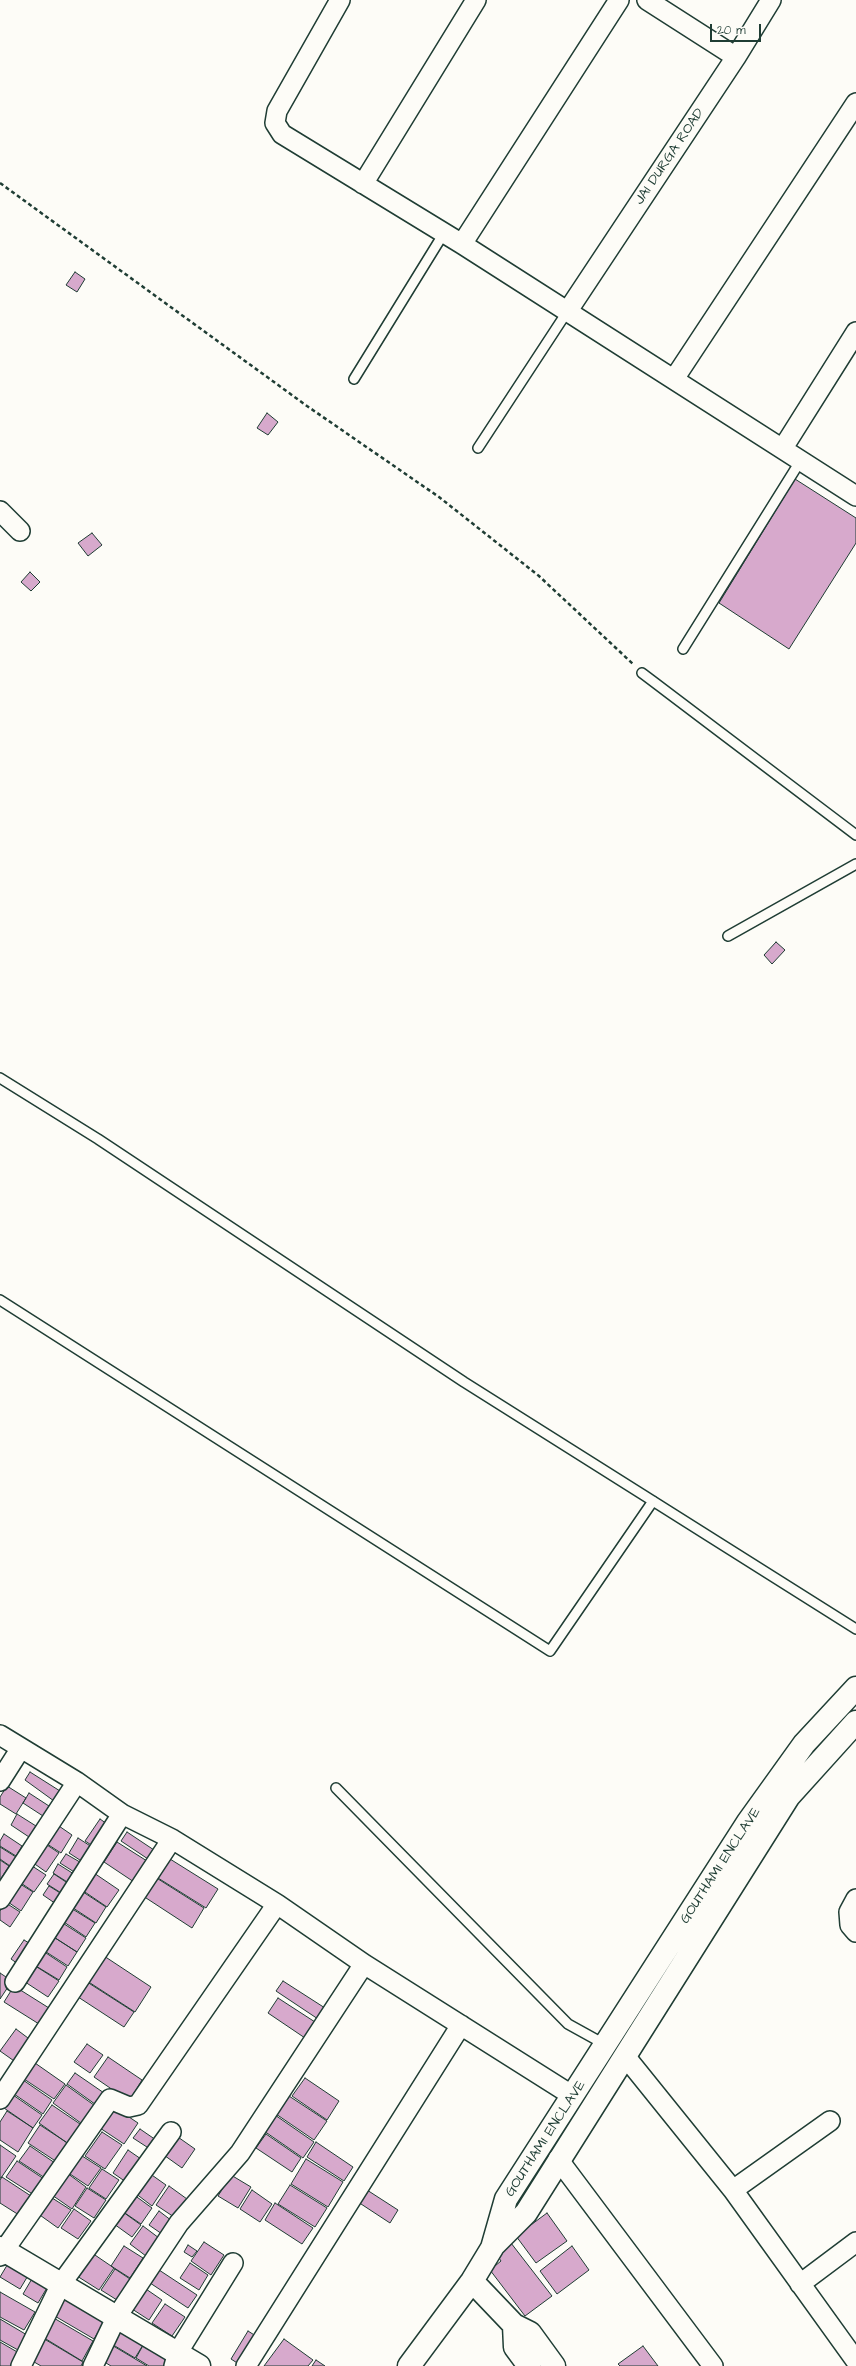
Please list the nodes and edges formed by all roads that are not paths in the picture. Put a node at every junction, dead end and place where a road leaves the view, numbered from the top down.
1 (340, 0) edge
2 (476, 0) edge
3 (618, 0) edge
4 (647, 0) edge
5 (771, 0) edge
6 (736, 57) junction
7 (854, 111) edge
8 (363, 184) junction
9 (444, 233) junction
10 (462, 244) junction
11 (566, 312) junction
12 (856, 332) edge
13 (354, 379) dead end
14 (674, 379) junction
15 (478, 448) dead end
16 (783, 448) junction
17 (801, 460) junction
18 (856, 496) edge
19 (0, 511) edge
20 (20, 531) dead end
21 (683, 649) dead end
22 (642, 673) road end
23 (856, 836) edge
24 (856, 864) edge
25 (728, 936) dead end
26 (0, 1078) edge
27 (0, 1300) edge
28 (653, 1500) junction
29 (856, 1629) edge
30 (856, 1688) edge
31 (856, 1722) edge
32 (0, 1735) edge
33 (21, 1748) junction
34 (0, 1781) edge
35 (78, 1782) junction
36 (336, 1788) dead end
37 (122, 1814) junction
38 (172, 1839) junction
39 (0, 1899) edge
40 (856, 1899) edge
41 (277, 1904) junction
42 (856, 1932) edge
43 (364, 1964) junction
44 (15, 1982) dead end
45 (462, 2025) junction
46 (606, 2045) junction
47 (625, 2056) junction
48 (573, 2096) junction
49 (0, 2099) edge
50 (830, 2120) dead end
51 (171, 2132) dead end
52 (558, 2160) junction
53 (733, 2190) junction
54 (856, 2242) edge
55 (492, 2248) junction
56 (1, 2251) edge
57 (233, 2263) dead end
58 (472, 2281) junction
59 (61, 2284) junction
60 (800, 2284) junction
61 (116, 2318) junction
62 (514, 2325) junction
63 (176, 2359) edge
64 (856, 2361) edge
65 (21, 2366) edge
66 (93, 2366) edge
67 (199, 2366) edge
68 (246, 2366) edge
69 (409, 2366) edge
70 (529, 2366) edge
71 (554, 2366) edge
72 (713, 2366) edge

1 - 8 street
2 - 8 street
3 - 10 street
4 - 6 street
5 - 6 street, JAI DURGA ROAD
6 - 11 street, JAI DURGA ROAD
7 - 14 street
8 - 9 street
9 - 10 street
9 - 13 lane
10 - 11 street
11 - 14 street
11 - 15 lane
12 - 16 street
14 - 16 street
16 - 17 street
17 - 18 street
17 - 21 lane
19 - 20 street
22 - 23 lane
24 - 25 lane
26 - 28 lane
27 - 28 lane
28 - 29 lane
30 - 46 street, GOUTHAMI ENCLAVE
31 - 47 street, GOUTHAMI ENCLAVE
32 - 33 street
33 - 34 street
33 - 35 street
35 - 37 street
35 - 39 street
36 - 46 lane
37 - 38 street
37 - 44 street
38 - 41 street
38 - 49 street
40 - 42 street
41 - 43 street
41 - 56 street
43 - 45 street
43 - 61 street
45 - 48 street
45 - 68 street
46 - 48 street, GOUTHAMI ENCLAVE
47 - 52 street, GOUTHAMI ENCLAVE
47 - 53 street
48 - 55 street, GOUTHAMI ENCLAVE
50 - 53 street
51 - 59 street
52 - 55 street, GOUTHAMI ENCLAVE
52 - 72 street
53 - 60 street
54 - 60 street
55 - 58 street
56 - 59 street
57 - 63 street
58 - 62 street
58 - 69 street
59 - 61 street
59 - 65 street
60 - 64 street
61 - 63 street
61 - 66 street
62 - 70 street
62 - 71 street
63 - 67 street

